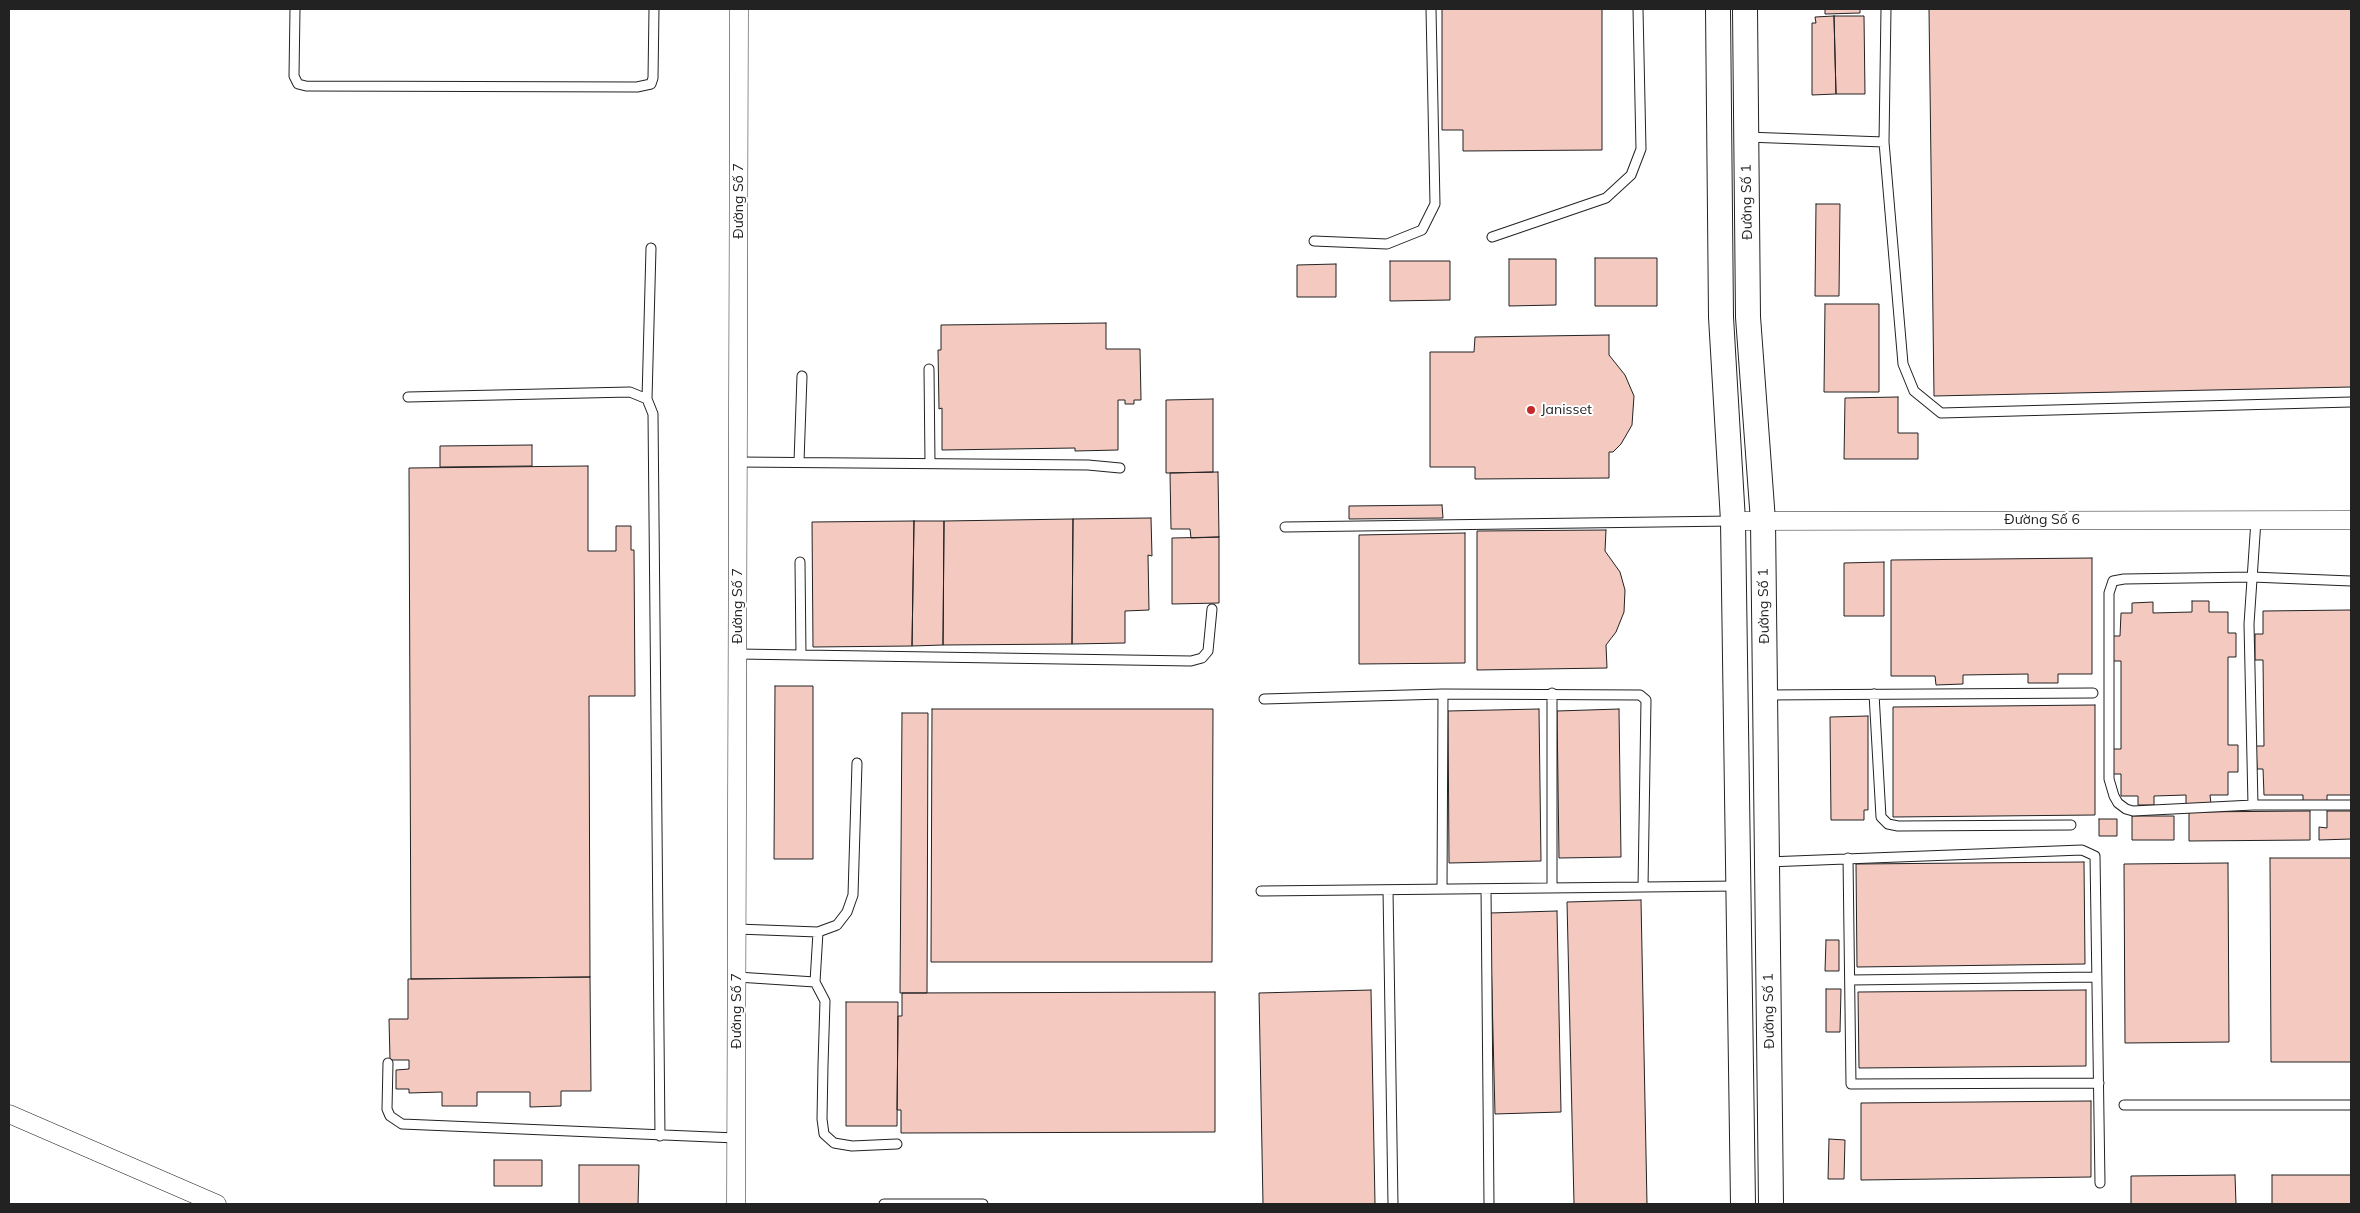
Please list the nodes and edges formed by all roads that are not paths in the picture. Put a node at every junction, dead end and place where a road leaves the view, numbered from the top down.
1 (295, 9) edge
2 (654, 9) edge
3 (739, 9) edge
4 (1431, 9) edge
5 (1638, 9) edge
6 (1718, 9) edge
7 (1745, 9) edge
8 (1886, 9) edge
9 (1746, 137) junction
10 (1884, 142) junction
11 (1492, 237) dead end
12 (1314, 241) dead end
13 (651, 248) dead end
14 (929, 369) dead end
15 (802, 376) dead end
16 (408, 397) dead end
17 (647, 399) junction
18 (2351, 402) edge
19 (738, 462) junction
20 (799, 462) junction
21 (930, 464) junction
22 (1120, 468) dead end
23 (2256, 520) junction
24 (2351, 520) edge
25 (1733, 521) junction
26 (1763, 521) junction
27 (1285, 527) dead end
28 (800, 562) dead end
29 (2252, 577) junction
30 (2351, 581) edge
31 (1212, 609) dead end
32 (738, 654) junction
33 (801, 655) junction
34 (1552, 693) junction
35 (2092, 693) dead end
36 (1443, 694) junction
37 (1874, 694) junction
38 (1765, 695) junction
39 (1264, 698) dead end
40 (856, 763) dead end
41 (2253, 805) junction
42 (2351, 805) edge
43 (2071, 825) dead end
44 (1848, 858) junction
45 (1767, 862) junction
46 (1738, 886) junction
47 (1643, 887) junction
48 (1552, 888) junction
49 (1442, 889) junction
50 (1486, 889) junction
51 (1388, 890) junction
52 (1261, 891) dead end
53 (737, 929) junction
54 (818, 932) junction
55 (2097, 976) junction
56 (737, 977) junction
57 (1850, 980) junction
58 (815, 982) junction
59 (388, 1063) dead end
60 (2099, 1083) junction
61 (2351, 1105) edge
62 (2124, 1106) dead end
63 (9, 1114) edge
64 (660, 1136) junction
65 (736, 1138) junction
66 (897, 1144) dead end
67 (2100, 1183) dead end
68 (217, 1204) edge
69 (736, 1204) edge
70 (884, 1204) edge
71 (983, 1204) edge
72 (1393, 1204) edge
73 (1489, 1204) edge
74 (1743, 1204) edge
75 (1771, 1204) edge

1 - 2 lane
3 - 19 street, Đường Số 7
4 - 12 lane
5 - 11 lane
6 - 25 street, Đường Số 1
7 - 9 street, Đường Số 1
8 - 10 lane
9 - 10 lane
9 - 26 street, Đường Số 1
10 - 18 lane
13 - 17 lane
14 - 21 lane
15 - 20 lane
16 - 17 lane
17 - 64 lane
19 - 20 lane
19 - 32 street, Đường Số 7
20 - 21 lane
21 - 22 lane
23 - 24 street, Đường Số 6
23 - 26 street, Đường Số 6
23 - 29 lane
25 - 26 street, Đường Số 6
25 - 27 lane
25 - 46 street, Đường Số 1
26 - 38 street, Đường Số 1
28 - 33 lane
29 - 30 lane
29 - 41 lane
29 - 41 lane
31 - 33 lane
32 - 33 lane
32 - 53 street, Đường Số 7
34 - 36 lane
34 - 47 lane
34 - 48 lane
35 - 37 lane
36 - 39 lane
36 - 49 lane
37 - 38 lane
37 - 43 lane
38 - 45 street, Đường Số 1
40 - 54 lane
41 - 42 lane
44 - 45 lane
44 - 55 lane
44 - 57 lane
45 - 75 street, Đường Số 1
46 - 47 lane
46 - 74 street, Đường Số 1
47 - 48 lane
48 - 50 lane
49 - 50 lane
49 - 51 lane
50 - 73 lane
51 - 52 lane
51 - 72 lane
53 - 54 lane
53 - 56 street, Đường Số 7
54 - 58 lane
55 - 57 lane
55 - 60 lane
56 - 58 lane
56 - 65 street, Đường Số 7
57 - 60 lane
58 - 66 lane
59 - 64 lane
60 - 67 lane
61 - 62 lane
63 - 68 street
64 - 65 lane
65 - 69 street, Đường Số 7
70 - 71 lane

